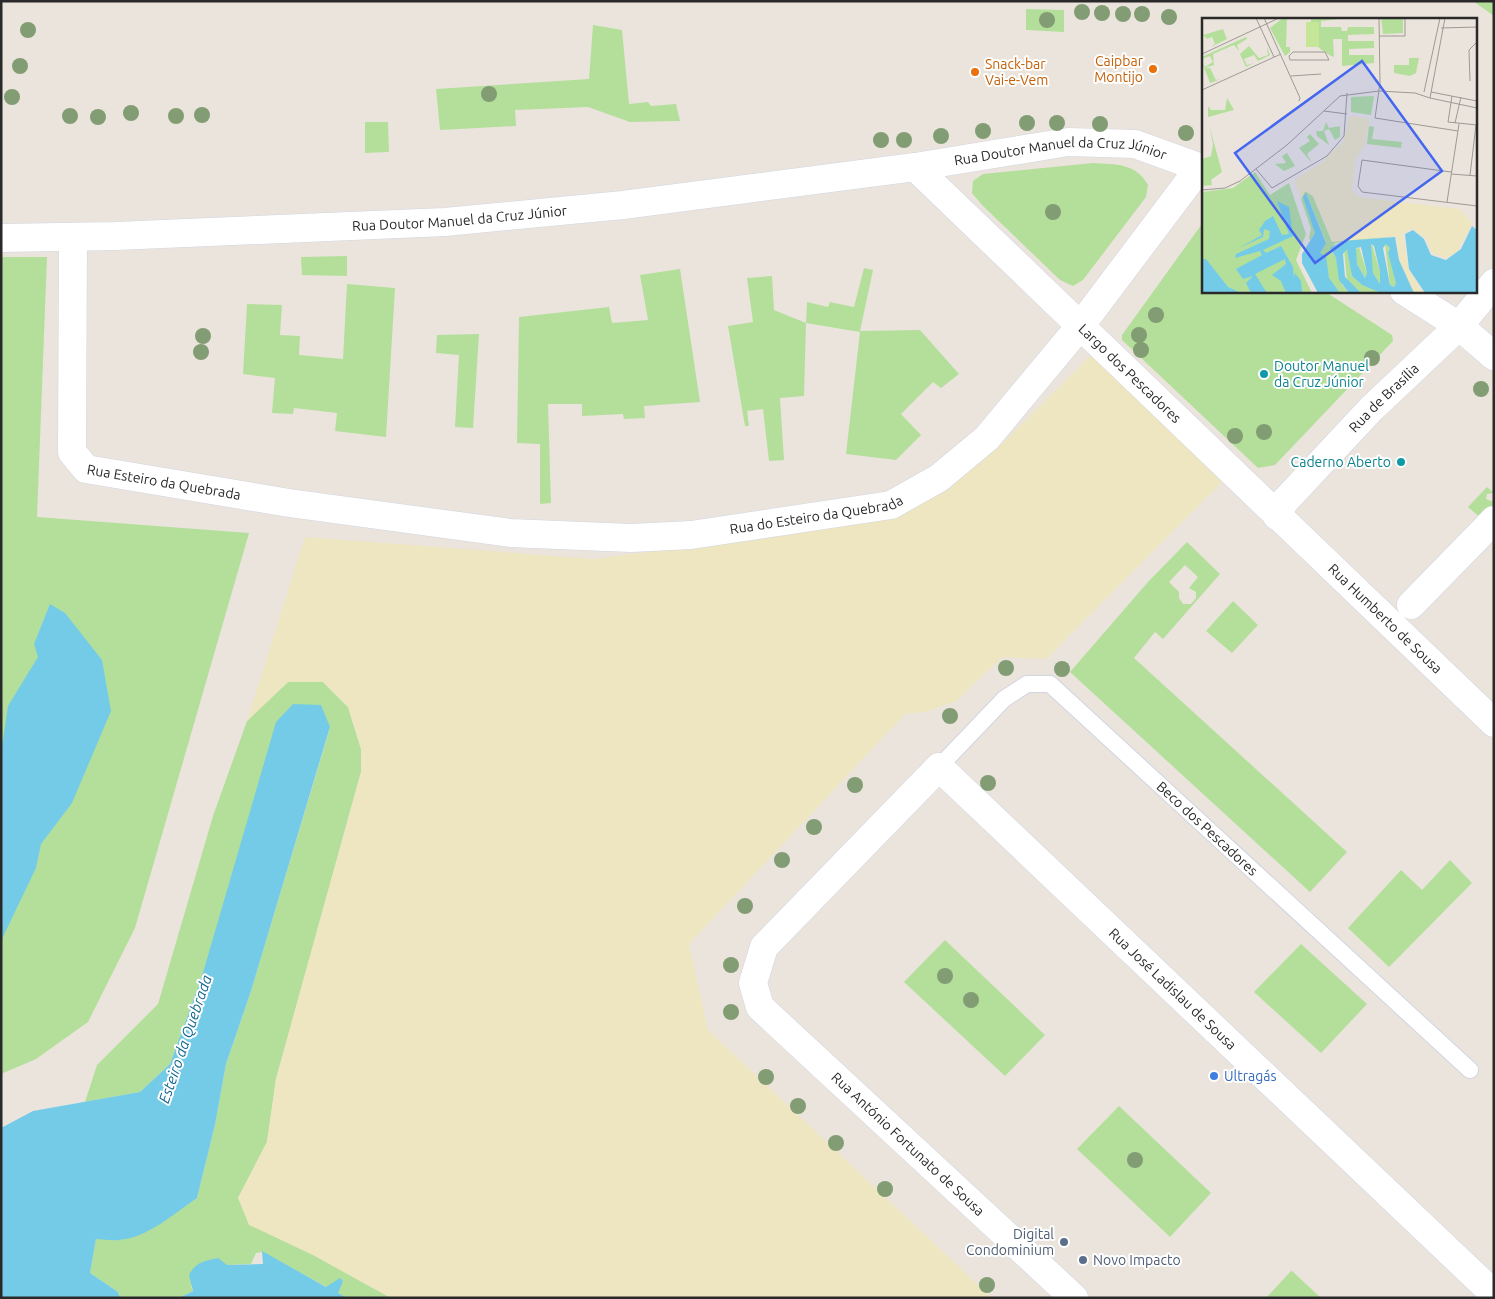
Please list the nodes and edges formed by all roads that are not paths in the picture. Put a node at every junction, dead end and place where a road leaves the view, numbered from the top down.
1 (915, 167) junction
2 (1202, 168) edge
3 (72, 237) junction
4 (1, 238) edge
5 (1494, 283) edge
6 (1406, 292) edge
7 (1081, 325) junction
8 (1459, 326) junction
9 (1494, 356) edge
10 (1277, 516) junction
11 (1494, 520) edge
12 (478, 528) joint
13 (1411, 605) dead end
14 (1494, 723) edge
15 (939, 767) junction
16 (1470, 1070) dead end
17 (1494, 1294) edge
18 (1074, 1298) edge

1 - 2 street, Rua Doutor Manuel da Cruz Júnior
1 - 3 street, Rua Doutor Manuel da Cruz Júnior
1 - 7 street
2 - 7 street, Largo dos Pescadores
3 - 4 street, Rua Doutor Manuel da Cruz Júnior
3 - 12 street, Rua Esteiro da Quebrada
5 - 8 street, Rua de Brasília
6 - 8 street
7 - 10 street, Largo dos Pescadores
7 - 12 street, Rua do Esteiro da Quebrada
8 - 9 street
8 - 10 street, Rua de Brasília
10 - 14 street, Rua Humberto de Sousa
11 - 13 street
15 - 16 lane, Beco dos Pescadores
15 - 17 street, Rua José Ladislau de Sousa
15 - 18 street, Rua António Fortunato de Sousa

